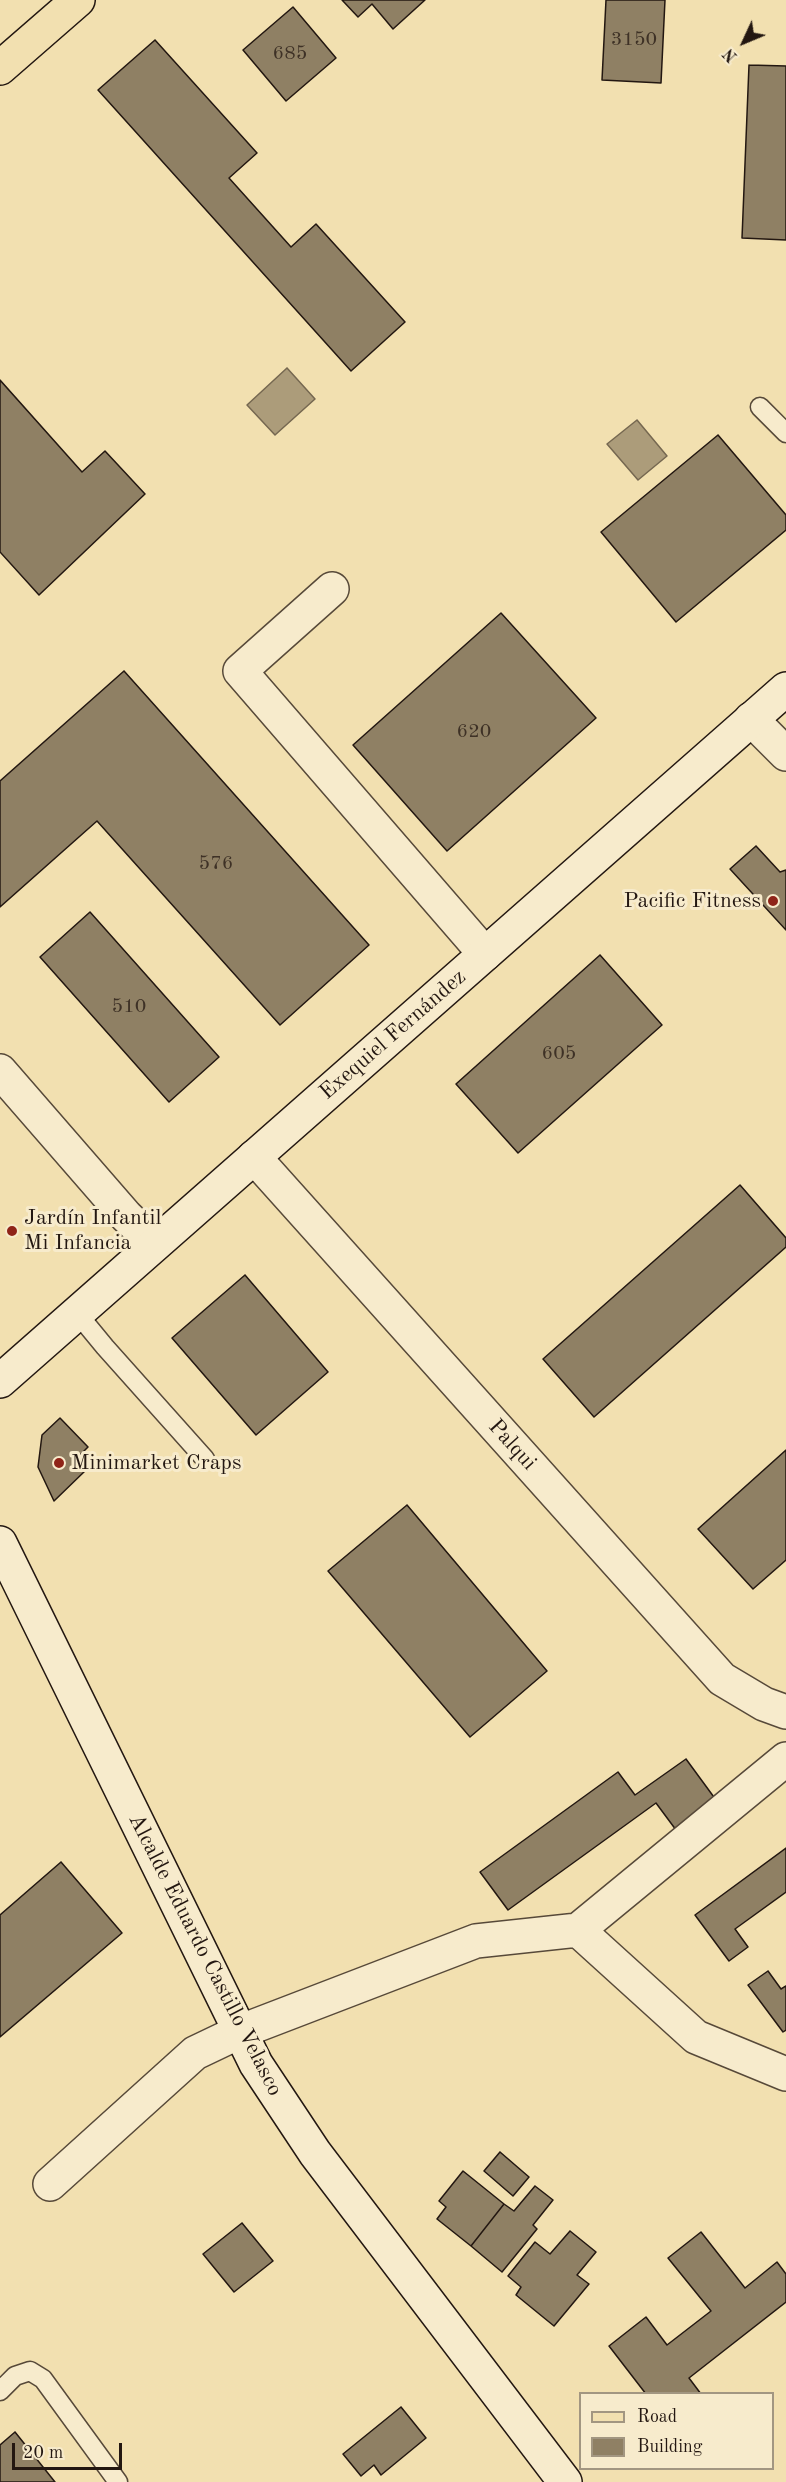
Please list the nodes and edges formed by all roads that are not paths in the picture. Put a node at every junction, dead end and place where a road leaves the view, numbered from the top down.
1 (78, 0) edge
2 (0, 69) edge
3 (760, 407) dead end
4 (786, 433) edge
5 (332, 589) dead end
6 (786, 689) edge
7 (751, 719) junction
8 (786, 754) edge
9 (485, 954) junction
10 (0, 1071) edge
11 (254, 1157) junction
12 (155, 1244) junction
13 (77, 1312) junction
14 (0, 1381) edge
15 (205, 1459) dead end
16 (0, 1543) edge
17 (786, 1712) edge
18 (786, 1759) edge
19 (578, 1930) junction
20 (238, 2032) junction
21 (786, 2074) edge
22 (50, 2184) dead end
23 (0, 2391) edge
24 (118, 2482) edge
25 (565, 2482) edge

1 - 2 main road
3 - 4 lane
5 - 9 street
6 - 7 street, Exequiel Fernández
7 - 8 street
7 - 9 street, Exequiel Fernández
9 - 11 street, Exequiel Fernández
10 - 12 street
11 - 12 street, Exequiel Fernández
11 - 17 street, Palqui
12 - 13 street, Exequiel Fernández
13 - 14 street, Exequiel Fernández
13 - 15 lane
16 - 20 street, Alcalde Eduardo Castillo Velasco
18 - 19 street
19 - 20 street
19 - 21 street
20 - 22 street
20 - 25 street, Alcalde Eduardo Castillo Velasco
23 - 24 lane

